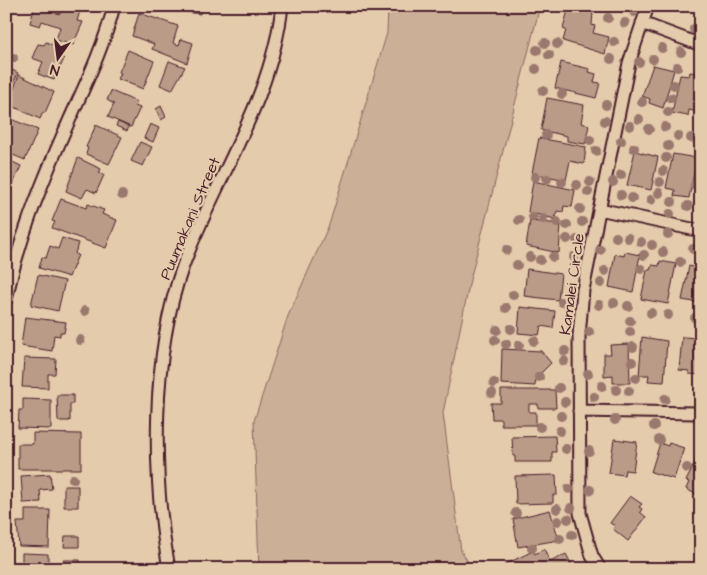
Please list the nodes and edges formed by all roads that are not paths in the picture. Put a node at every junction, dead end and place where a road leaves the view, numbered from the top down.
1 (114, 6) edge
2 (282, 6) edge
3 (648, 6) edge
4 (642, 23) junction
5 (701, 46) edge
6 (599, 209) junction
7 (701, 232) edge
8 (6, 300) edge
9 (579, 411) junction
10 (696, 413) dead end
11 (169, 569) edge
12 (600, 569) edge

1 - 8 street
2 - 11 street, Puumakani Street
3 - 4 street, Kamalei Circle
4 - 5 street
4 - 6 street, Kamalei Circle
6 - 7 street
6 - 9 street, Kamalei Circle
9 - 10 street
9 - 12 street, Kamalei Circle

